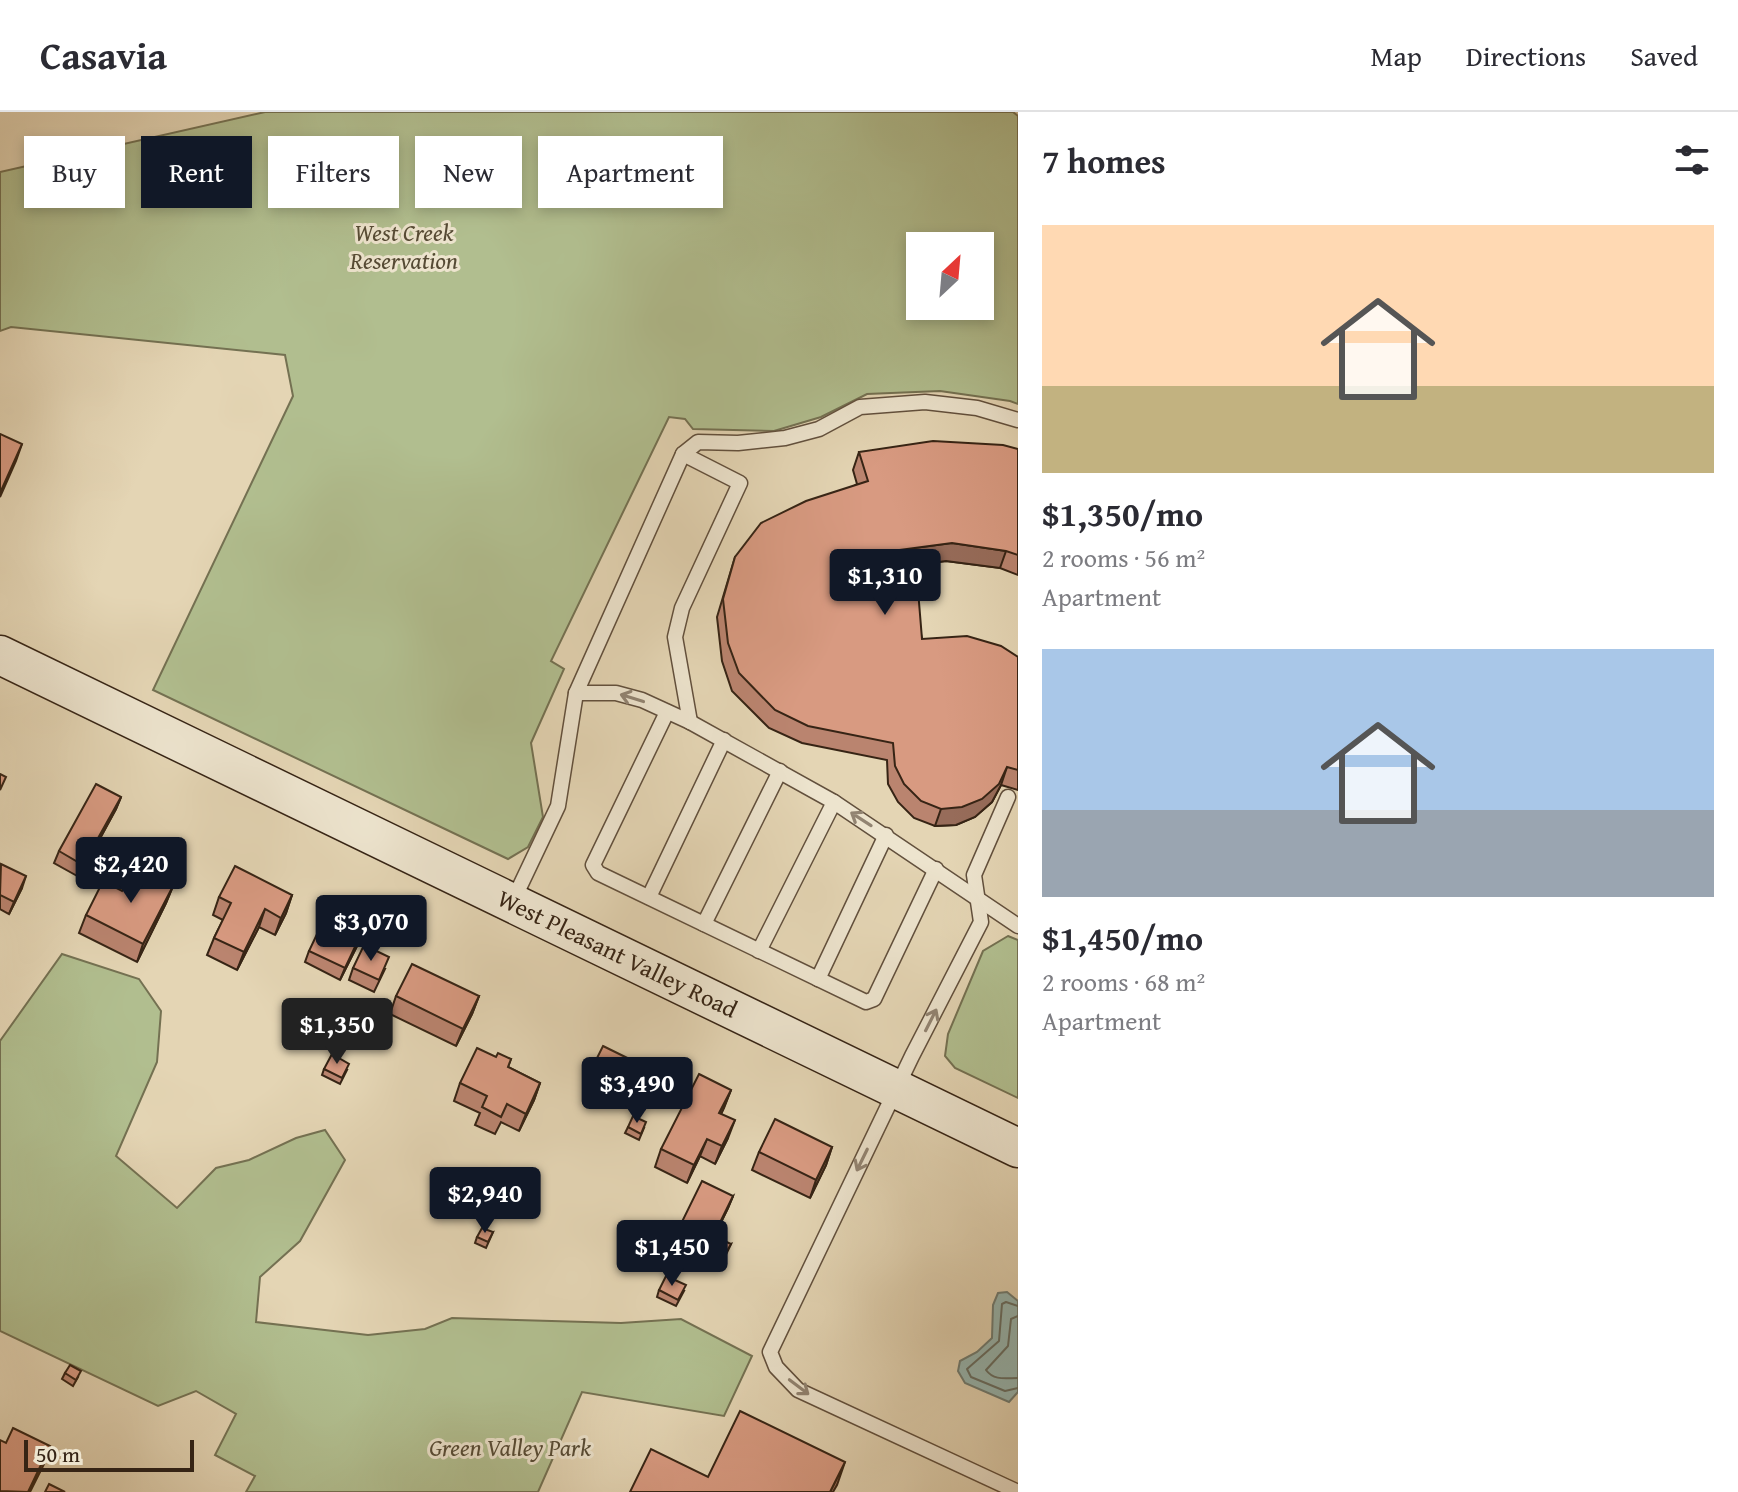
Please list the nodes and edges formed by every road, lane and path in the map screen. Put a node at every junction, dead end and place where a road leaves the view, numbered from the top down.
1 (1018, 420) edge
2 (683, 454) junction
3 (0, 655) edge
4 (576, 693) junction
5 (667, 712) junction
6 (690, 722) junction
7 (724, 740) junction
8 (780, 771) junction
9 (1008, 797) dead end
10 (834, 802) junction
11 (886, 835) junction
12 (936, 869) junction
13 (649, 897) junction
14 (978, 899) junction
15 (512, 903) junction
16 (704, 924) junction
17 (1018, 926) edge
18 (759, 951) junction
19 (818, 979) junction
20 (896, 1089) junction
21 (1018, 1148) edge
22 (1018, 1492) edge

1 - 2 lane
2 - 4 lane
2 - 6 lane
3 - 15 main road, West Pleasant Valley Road
5 -> 4 lane
4 - 15 lane
5 - 6 lane
5 - 13 lane
6 - 7 lane
7 - 8 lane
7 - 13 lane
8 - 10 lane
8 - 16 lane
9 - 14 lane
11 -> 10 lane
10 - 18 lane
11 - 12 lane
11 - 19 lane
12 - 14 lane
12 - 19 lane
13 - 16 lane
14 - 17 lane
20 -> 14 lane
15 - 20 main road, West Pleasant Valley Road
16 - 18 lane
18 - 19 lane
20 - 21 main road, West Pleasant Valley Road
20 -> 22 lane

